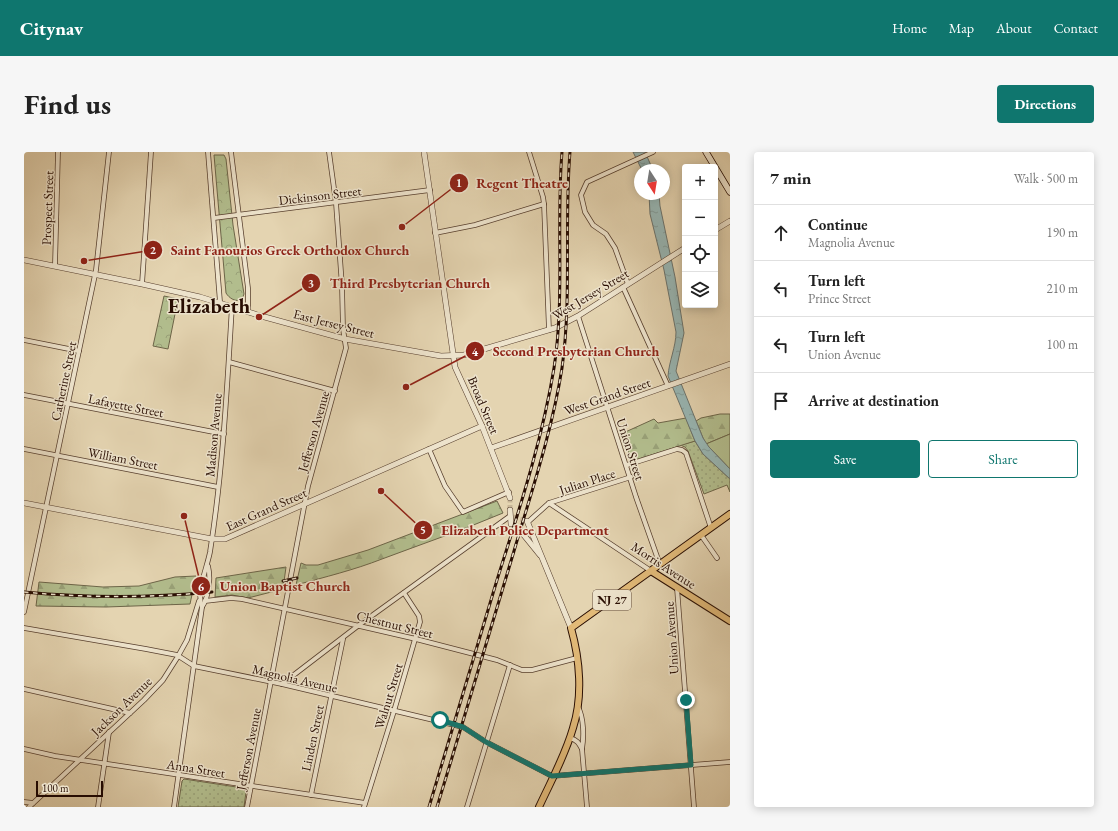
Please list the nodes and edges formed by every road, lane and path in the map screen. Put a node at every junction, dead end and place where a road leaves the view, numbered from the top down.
1 (58, 152) edge
2 (109, 152) edge
3 (151, 152) edge
4 (208, 152) edge
5 (231, 152) edge
6 (329, 152) edge
7 (424, 152) edge
8 (530, 152) edge
9 (652, 152) edge
10 (706, 152) edge
11 (430, 190) junction
12 (730, 192) edge
13 (336, 203) junction
14 (544, 204) junction
15 (238, 215) junction
16 (214, 218) junction
17 (730, 221) edge
18 (718, 228) edge
19 (435, 233) junction
20 (682, 250) edge
21 (24, 260) edge
22 (55, 265) junction
23 (95, 274) junction
24 (142, 284) junction
25 (628, 284) junction
26 (623, 287) junction
27 (220, 302) junction
28 (232, 306) junction
29 (248, 312) junction
30 (578, 316) junction
31 (548, 330) junction
32 (24, 340) edge
33 (346, 340) junction
34 (79, 351) junction
35 (454, 356) junction
36 (229, 362) junction
37 (730, 364) edge
38 (670, 385) junction
39 (335, 391) junction
40 (24, 395) edge
41 (68, 403) junction
42 (607, 408) junction
43 (482, 426) junction
44 (224, 434) junction
45 (491, 448) junction
46 (24, 449) edge
47 (429, 449) junction
48 (57, 456) junction
49 (627, 465) junction
50 (631, 477) junction
51 (218, 487) junction
52 (510, 495) joint
53 (24, 503) edge
54 (549, 503) junction
55 (305, 504) junction
56 (46, 507) junction
57 (510, 510) tunnel mouth
58 (730, 514) edge
59 (511, 516) junction
60 (527, 522) joint
61 (511, 524) dead end
62 (711, 528) junction
63 (523, 534) tunnel mouth
64 (701, 535) junction
65 (212, 539) junction
66 (540, 555) junction
67 (717, 558) dead end
68 (660, 564) junction
69 (208, 566) junction
70 (651, 571) junction
71 (678, 587) junction
72 (404, 593) junction
73 (200, 601) junction
74 (206, 601) junction
75 (202, 608) junction
76 (285, 608) junction
77 (24, 612) edge
78 (730, 621) edge
79 (359, 625) junction
80 (24, 628) edge
81 (571, 628) junction
82 (343, 638) junction
83 (416, 639) junction
84 (178, 656) junction
85 (577, 658) junction
86 (510, 665) junction
87 (194, 666) junction
88 (272, 682) junction
89 (282, 684) junction
90 (24, 689) edge
91 (331, 696) junction
92 (578, 707) junction
93 (394, 711) junction
94 (130, 713) junction
95 (109, 732) junction
96 (570, 738) junction
97 (486, 742) junction
98 (24, 749) edge
99 (582, 749) junction
100 (79, 760) junction
101 (730, 762) edge
102 (104, 764) junction
103 (691, 765) junction
104 (584, 773) junction
105 (179, 774) junction
106 (553, 776) junction
107 (250, 786) junction
108 (311, 795) junction
109 (24, 802) edge
110 (33, 803) junction
111 (365, 805) edge
112 (29, 807) edge
113 (98, 807) edge
114 (174, 807) edge
115 (247, 807) edge
116 (467, 807) edge
117 (539, 807) edge
118 (587, 807) edge
119 (694, 807) edge

1 - 22 street, Prospect Street
2 - 23 street, Catherine Street
3 - 24 street
4 - 16 street
5 - 15 street
6 - 13 street, Jefferson Avenue
7 - 11 street, Broad Street
8 - 14 street
9 - 25 street
10 - 12 main road
11 - 13 street, Dickinson Street
11 - 19 street, Broad Street
13 - 15 street, Dickinson Street
13 - 33 street, Jefferson Avenue
14 - 19 street
14 - 31 street
15 - 16 street, Dickinson Street
15 - 29 street
16 - 27 street
17 - 18 street
19 - 35 street, Broad Street
20 - 25 street, West Jersey Street
21 - 22 street, East Jersey Street
22 - 23 street, East Jersey Street
23 - 24 street, East Jersey Street
23 - 34 street, Catherine Street
24 - 27 street, East Jersey Street
25 - 26 street, West Jersey Street
26 - 30 street, West Jersey Street
26 - 38 street
27 - 28 street, East Jersey Street
28 - 29 street, East Jersey Street
28 - 36 street, Madison Avenue
29 - 33 street, East Jersey Street
30 - 31 street, West Jersey Street
30 - 42 street, Union Street
31 - 35 street, West Jersey Street
32 - 34 street
33 - 35 street, East Jersey Street
33 - 39 street, Jefferson Avenue
34 - 41 street, Catherine Street
35 - 43 street, Broad Street
36 - 39 street
36 - 44 street, Madison Avenue
37 - 38 street, West Grand Street
38 - 42 street, West Grand Street
39 - 55 street, Jefferson Avenue
40 - 41 street, Lafayette Street
41 - 44 street, Lafayette Street
41 - 48 street, Catherine Street
42 - 45 street, West Grand Street
42 - 49 street, Union Street
43 - 45 street, Broad Street
43 - 47 street, East Grand Street
44 - 51 street, Madison Avenue
45 - 52 street, Broad Street
46 - 48 street, William Street
47 - 52 street
47 - 55 street, East Grand Street
48 - 51 street, William Street
48 - 56 street, Catherine Street
49 - 50 street, Union Street
49 - 62 street
50 - 54 street, Julian Place
50 - 68 street, Union Street
51 - 65 street, Madison Avenue
53 - 56 street, East Grand Street
54 - 60 street
54 - 70 street, Morris Avenue
55 - 65 street, East Grand Street
55 - 76 street, Jefferson Avenue
56 - 65 street, East Grand Street
56 - 77 street, Catherine Street
57 - 59 street
58 - 62 main road, NJ 27
59 - 61 street
59 - 72 street
60 - 66 street
62 - 64 main road, NJ 27
63 - 66 street
64 - 67 street
64 - 68 main road, NJ 27
65 - 69 street, Madison Avenue
66 - 81 street
68 - 70 main road, NJ 27
69 - 73 street, Madison Avenue
69 - 74 street, Madison Avenue
70 - 71 main road, Morris Avenue
70 - 81 main road, NJ 27
71 - 78 main road, Morris Avenue
71 - 103 street, Union Avenue
72 - 79 street
72 - 83 street, Walnut Street
73 - 75 street, Madison Avenue
73 - 84 street, Jackson Avenue
74 - 75 street, Madison Avenue
74 - 76 street, Chestnut Street
75 - 87 street, Madison Avenue
76 - 79 street, Chestnut Street
76 - 88 street, Jefferson Avenue
79 - 82 street
79 - 83 street, Chestnut Street
80 - 84 street, Magnolia Avenue
81 - 85 main road
82 - 89 street
82 - 91 street, Linden Street
83 - 86 street, Chestnut Street
83 - 93 street, Walnut Street
84 - 87 street, Magnolia Avenue
84 - 94 street, Jackson Avenue
85 - 86 street, Chestnut Street
85 - 92 main road
86 - 97 street
87 - 88 street, Magnolia Avenue
87 - 105 street, Madison Avenue
88 - 89 street, Magnolia Avenue
88 - 107 street, Jefferson Avenue
89 - 91 street, Magnolia Avenue
90 - 94 street
91 - 93 street, Magnolia Avenue
91 - 108 street, Linden Street
92 - 96 main road
92 - 99 street
93 - 97 street, Magnolia Avenue
93 - 111 street, Walnut Street
94 - 95 street, Jackson Avenue
95 - 100 street, Jackson Avenue
95 - 102 street
96 - 99 street
96 - 106 main road
97 - 106 street, Magnolia Avenue
97 - 116 street
98 - 100 street, Anna Street
99 - 104 street
100 - 102 street, Anna Street
100 - 110 street, Jackson Avenue
101 - 103 street
102 - 105 street, Anna Street
102 - 113 street
103 - 104 street
103 - 119 street, Union Avenue
104 - 106 street
104 - 118 street
105 - 107 street, Anna Street
105 - 114 street, Madison Avenue
106 - 117 main road
107 - 108 street, Anna Street
107 - 115 street, Jefferson Avenue
108 - 111 street, Anna Street
109 - 110 street
110 - 112 street, Jackson Avenue

